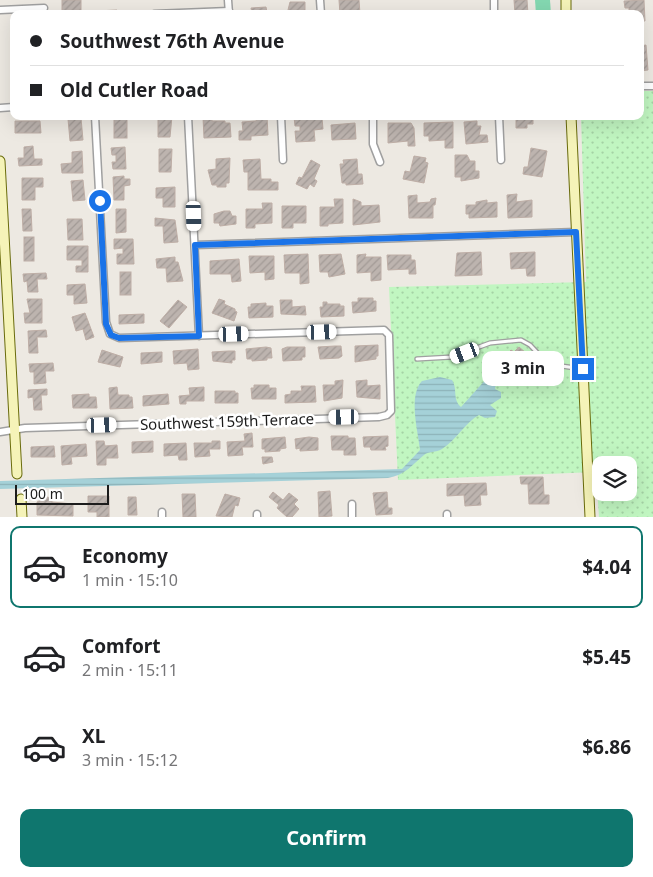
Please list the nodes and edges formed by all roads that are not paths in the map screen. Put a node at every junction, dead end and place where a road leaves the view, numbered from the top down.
1 (44, 8) dead end
2 (0, 10) edge
3 (95, 120) edge
4 (188, 120) edge
5 (281, 120) edge
6 (373, 120) edge
7 (499, 120) edge
8 (571, 120) edge
9 (283, 160) dead end
10 (501, 160) dead end
11 (0, 161) edge
12 (380, 162) dead end
13 (576, 232) junction
14 (195, 245) junction
15 (199, 336) junction
16 (417, 359) dead end
17 (583, 369) junction
18 (14, 429) junction
19 (0, 432) edge
20 (17, 474) dead end
21 (21, 499) dead end
22 (352, 504) dead end
23 (22, 517) edge
24 (352, 517) edge
25 (590, 517) edge

1 - 2 street
3 - 15 street
4 - 14 street
5 - 9 street
6 - 12 street
7 - 10 street
8 - 13 main road
11 - 18 main road
13 - 14 street
13 - 17 main road
14 - 15 street
15 - 18 street, Southwest 159th Terrace
16 - 17 lane
17 - 25 main road
18 - 19 street, Southwest 159th Terrace
18 - 20 main road
21 - 23 main road
22 - 24 street

